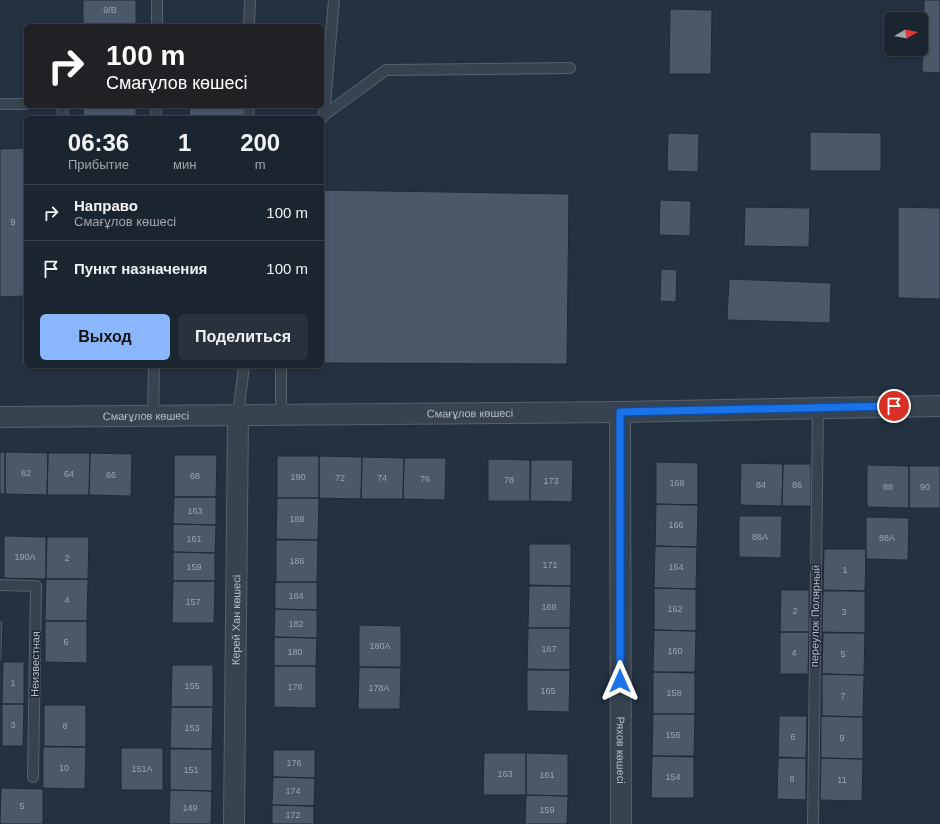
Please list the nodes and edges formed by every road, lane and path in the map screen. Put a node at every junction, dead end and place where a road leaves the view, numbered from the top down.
1 (157, 0) edge
2 (250, 0) edge
3 (334, 0) edge
4 (157, 24) edge
5 (250, 24) edge
6 (570, 68) dead end
7 (0, 104) edge
8 (24, 104) edge
9 (324, 106) edge
10 (324, 116) edge
11 (154, 368) edge
12 (244, 368) edge
13 (281, 368) edge
14 (940, 406) edge
15 (818, 407) junction
16 (620, 412) junction
17 (281, 415) junction
18 (153, 416) junction
19 (238, 416) junction
20 (0, 417) edge
21 (0, 585) edge
22 (33, 777) dead end
23 (234, 824) edge
24 (621, 824) edge
25 (813, 824) edge

1 - 4 lane
2 - 5 lane
3 - 9 lane
6 - 10 lane
7 - 8 lane
11 - 18 lane
12 - 19 lane
13 - 17 lane
14 - 15 street, Смағұлов көшесі
15 - 16 street, Смағұлов көшесі
15 - 25 lane, переулок Полярный
16 - 17 street, Смағұлов көшесі
16 - 24 street, Ряхов көшесі
17 - 19 street, Смағұлов көшесі
18 - 19 street, Смағұлов көшесі
18 - 20 street, Смағұлов көшесі
19 - 23 street, Керей Хан көшесі
21 - 22 lane, Неизвестная

